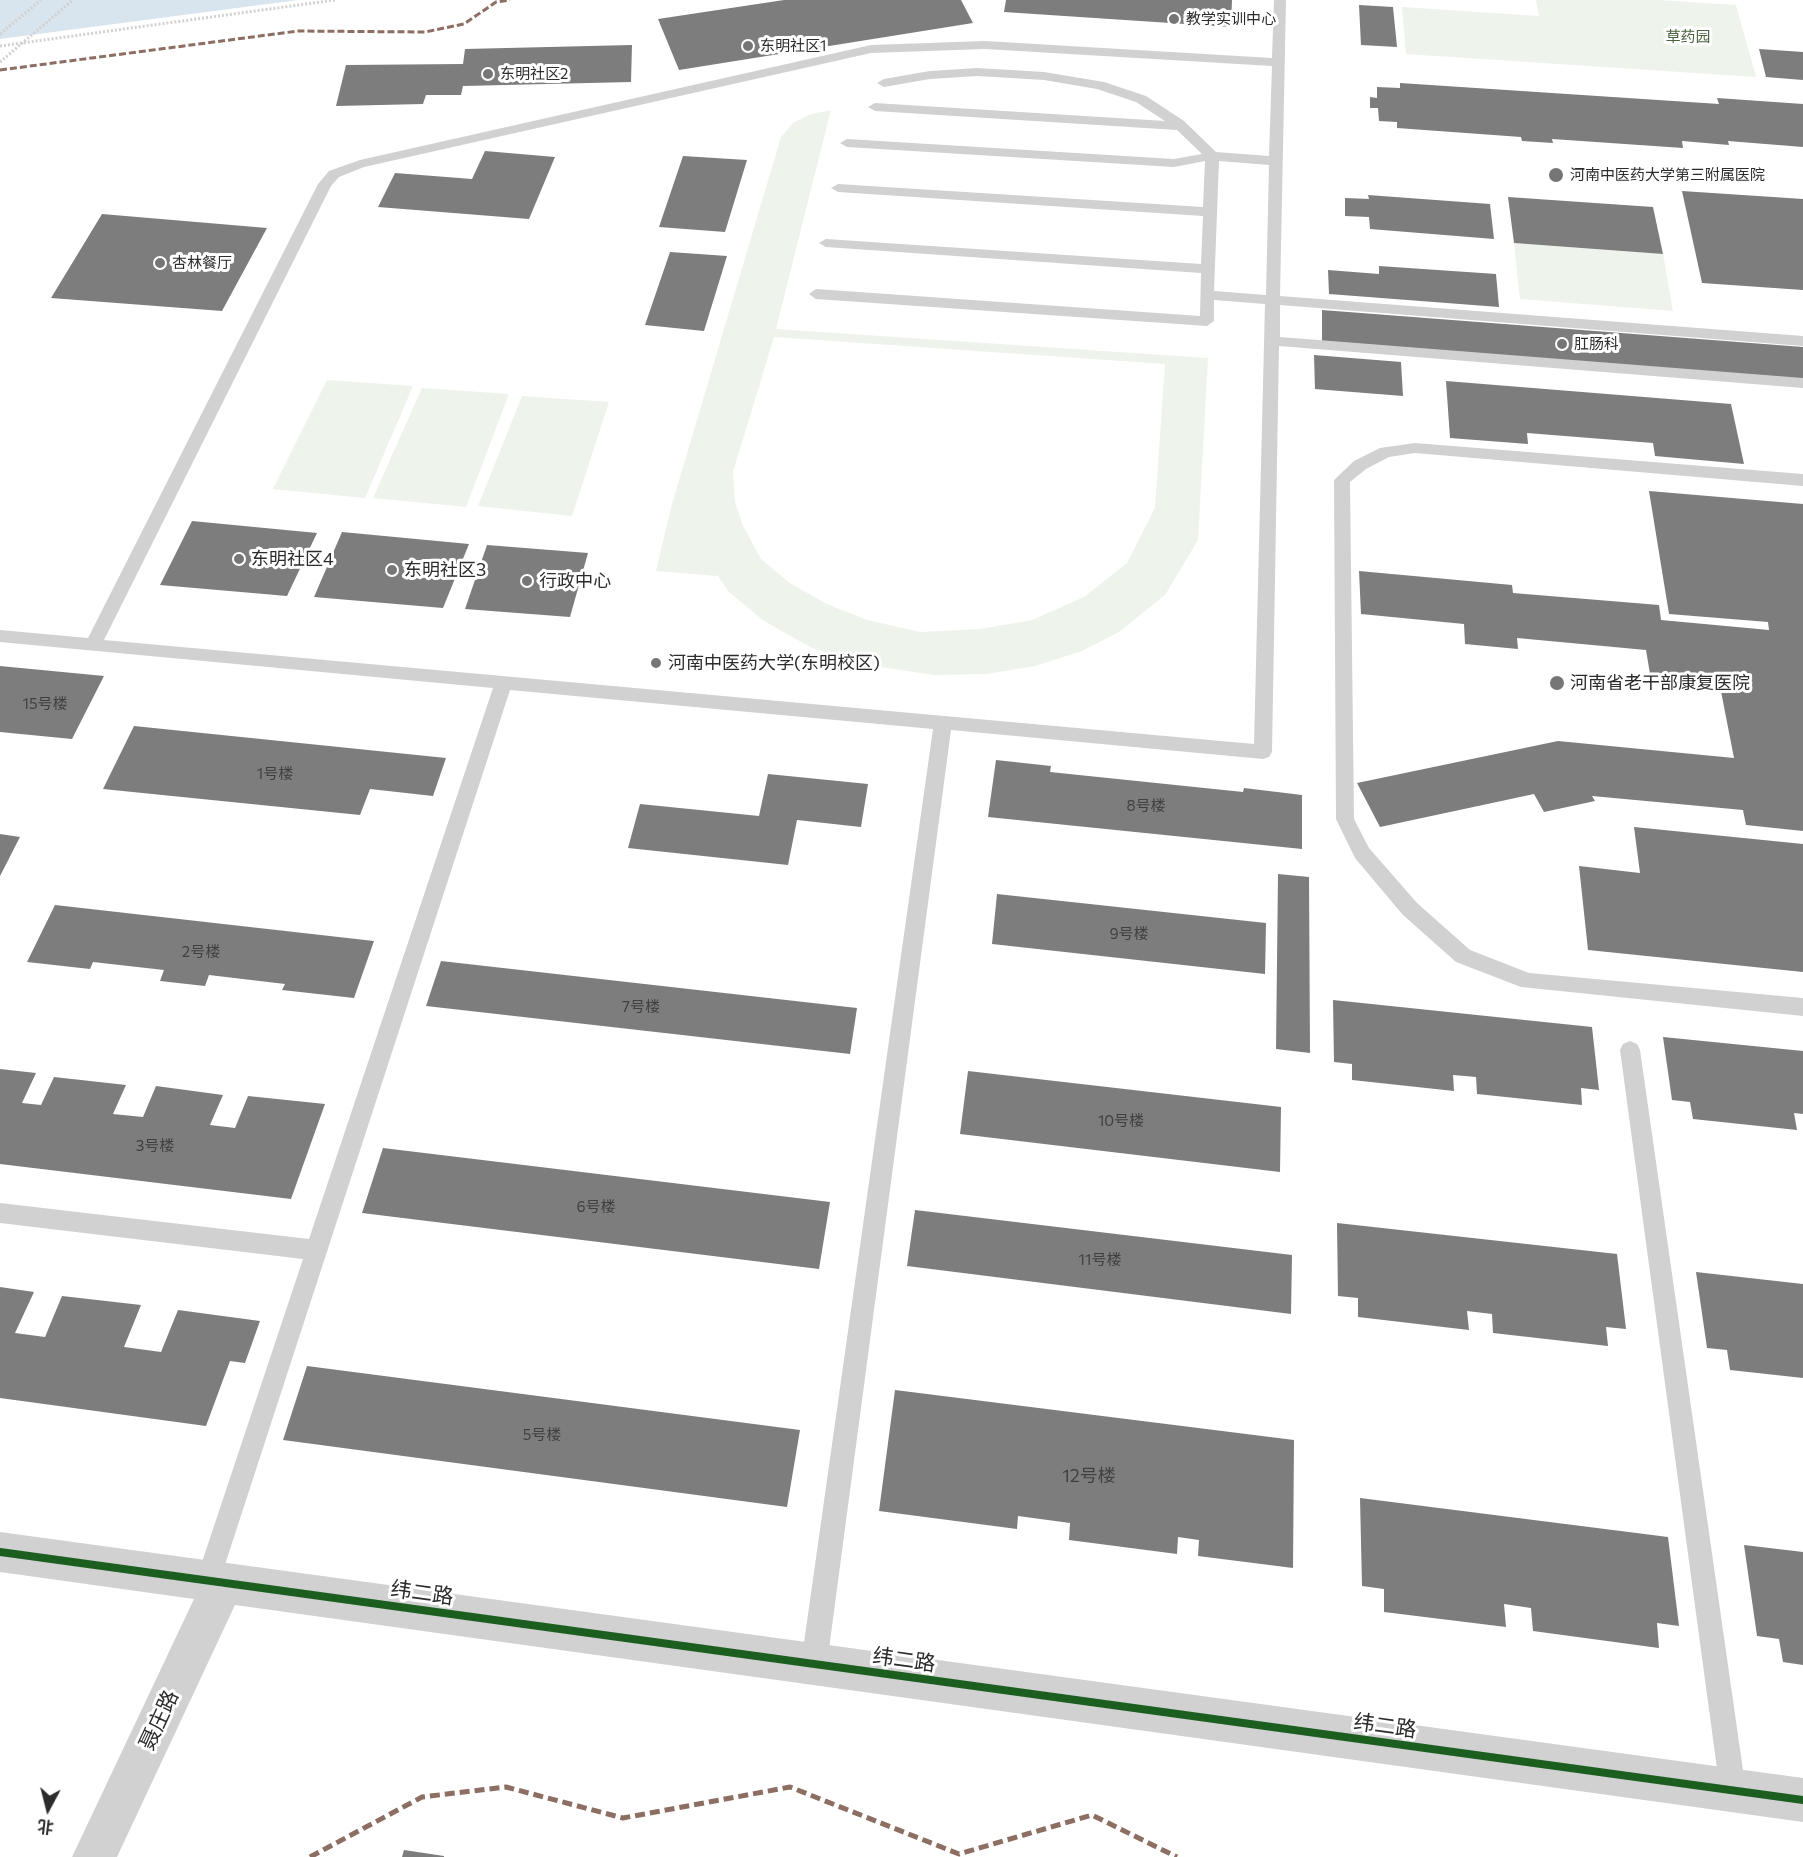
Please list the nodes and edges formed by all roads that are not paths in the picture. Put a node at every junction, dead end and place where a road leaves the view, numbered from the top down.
1 (1280, 0) edge
2 (1278, 62) junction
3 (884, 83) dead end
4 (875, 107) dead end
5 (1181, 126) junction
6 (847, 143) dead end
7 (1212, 156) junction
8 (1276, 161) junction
9 (838, 188) dead end
10 (1210, 212) junction
11 (826, 243) dead end
12 (1208, 269) junction
13 (816, 294) dead end
14 (1207, 295) junction
15 (1273, 300) junction
16 (1272, 341) junction
17 (1803, 341) edge
18 (1803, 382) edge
19 (1803, 480) edge
20 (0, 636) edge
21 (93, 645) junction
22 (503, 684) junction
23 (943, 723) junction
24 (1803, 1007) edge
25 (1630, 1050) dead end
26 (0, 1213) edge
27 (317, 1250) junction
28 (0, 1551) edge
29 (216, 1581) junction
30 (814, 1664) junction
31 (1733, 1791) junction
32 (1803, 1800) edge
33 (94, 1857) edge

1 - 2 lane
2 - 8 lane
2 - 21 lane
3 - 5 lane
4 - 5 lane
5 - 7 lane
6 - 7 lane
7 - 8 lane
7 - 10 lane
8 - 15 lane
9 - 10 lane
10 - 12 lane
11 - 12 lane
12 - 14 lane
13 - 14 lane
14 - 15 lane
15 - 16 lane
15 - 17 lane
16 - 18 lane
16 - 23 lane
19 - 24 lane
20 - 21 lane
21 - 22 lane
22 - 23 lane
22 - 27 lane
23 - 30 lane
25 - 31 lane
26 - 27 lane
27 - 29 lane
28 - 29 street, 纬二路
29 - 30 street, 纬二路
29 - 33 street, 聂庄路
30 - 31 street, 纬二路
31 - 32 street, 纬二路

